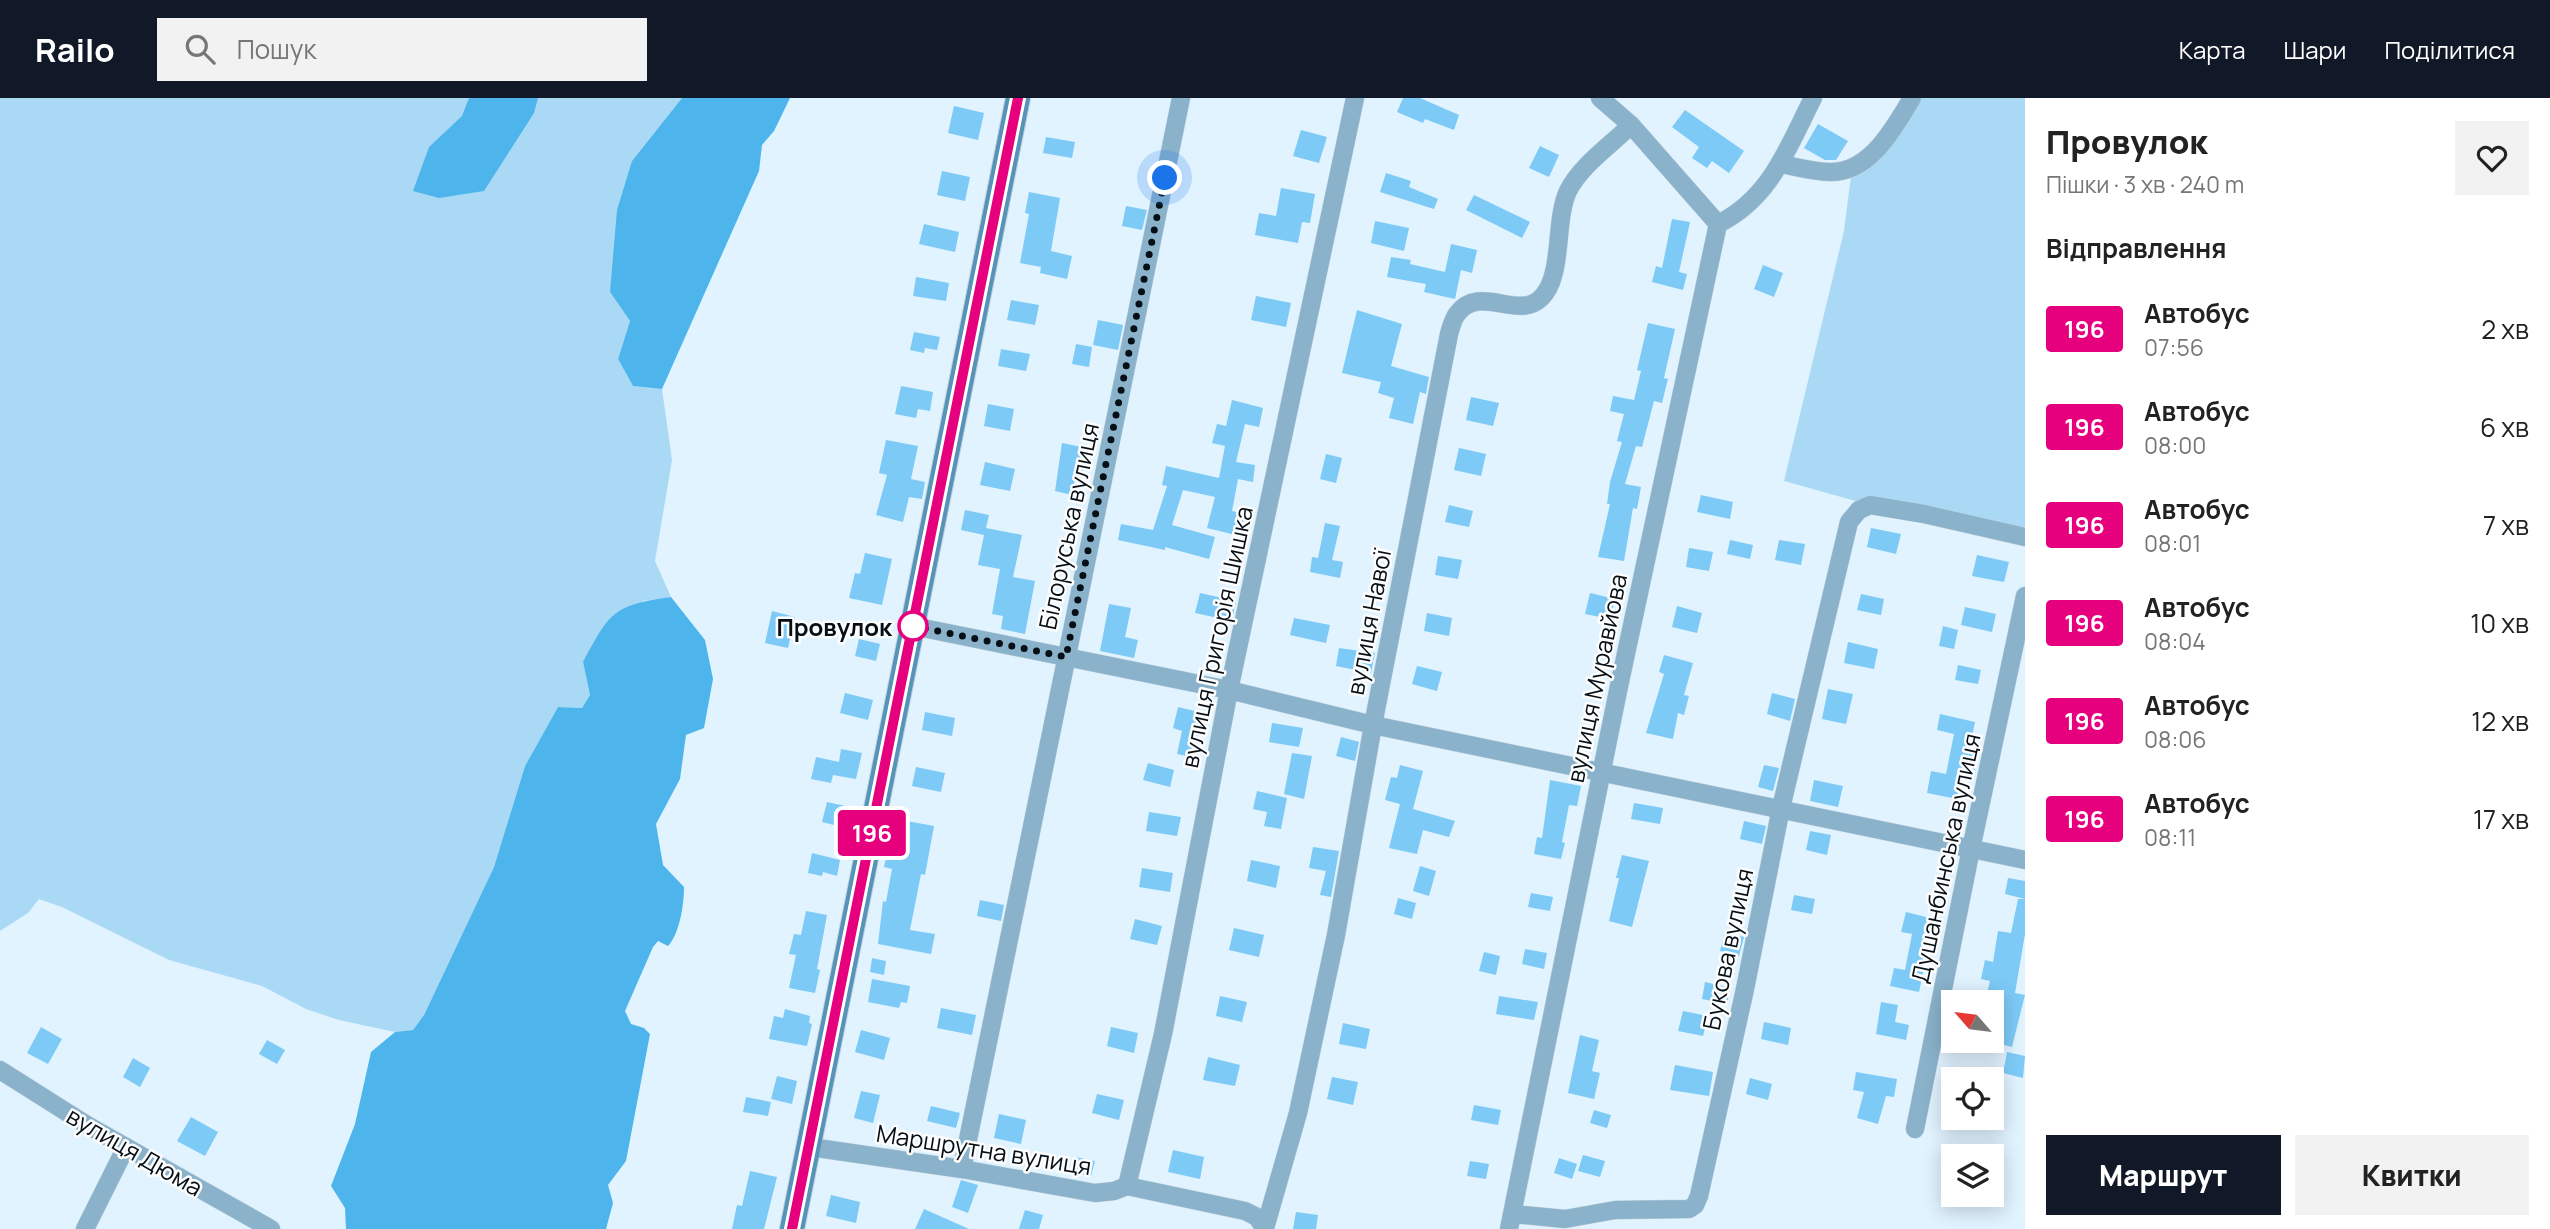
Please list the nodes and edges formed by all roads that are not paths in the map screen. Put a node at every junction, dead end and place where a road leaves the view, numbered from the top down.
1 (1018, 98) edge
2 (1181, 98) edge
3 (1355, 98) edge
4 (1600, 98) edge
5 (1812, 98) edge
6 (1912, 98) edge
7 (1631, 125) junction
8 (1781, 164) junction
9 (1718, 224) junction
10 (2025, 537) edge
11 (2025, 596) edge
12 (913, 626) junction
13 (1066, 657) junction
14 (1229, 690) junction
15 (1373, 725) junction
16 (1602, 771) junction
17 (1781, 808) junction
18 (1971, 849) junction
19 (2025, 860) edge
20 (0, 1070) edge
21 (1915, 1129) dead end
22 (126, 1147) junction
23 (810, 1147) junction
24 (962, 1169) junction
25 (1127, 1186) junction
26 (1511, 1222) edge
27 (85, 1229) edge
28 (271, 1229) edge
29 (792, 1229) edge
30 (1265, 1229) edge

1 - 12 street
2 - 13 street, Білоруська вулиця
3 - 14 street, вулиця Григорія Шишка
4 - 7 street
5 - 8 street
6 - 8 street
7 - 9 street
7 - 15 street, вулиця Навої
8 - 9 street
9 - 16 street, вулиця Муравйова
10 - 17 street, Букова вулиця
11 - 18 street, Душанбинська вулиця
12 - 13 street
12 - 23 street
13 - 14 street
13 - 24 street, Білоруська вулиця
14 - 15 street
14 - 25 street, вулиця Григорія Шишка
15 - 16 street
15 - 30 street, вулиця Навої
16 - 17 street
16 - 26 street, вулиця Муравйова
17 - 18 street
17 - 26 street, Букова вулиця
18 - 19 street
18 - 21 street, Душанбинська вулиця
20 - 22 street, вулиця Дюма
22 - 27 street
22 - 28 street, вулиця Дюма
23 - 24 street, Маршрутна вулиця
23 - 29 street
24 - 25 street, Маршрутна вулиця
25 - 30 street, Маршрутна вулиця

